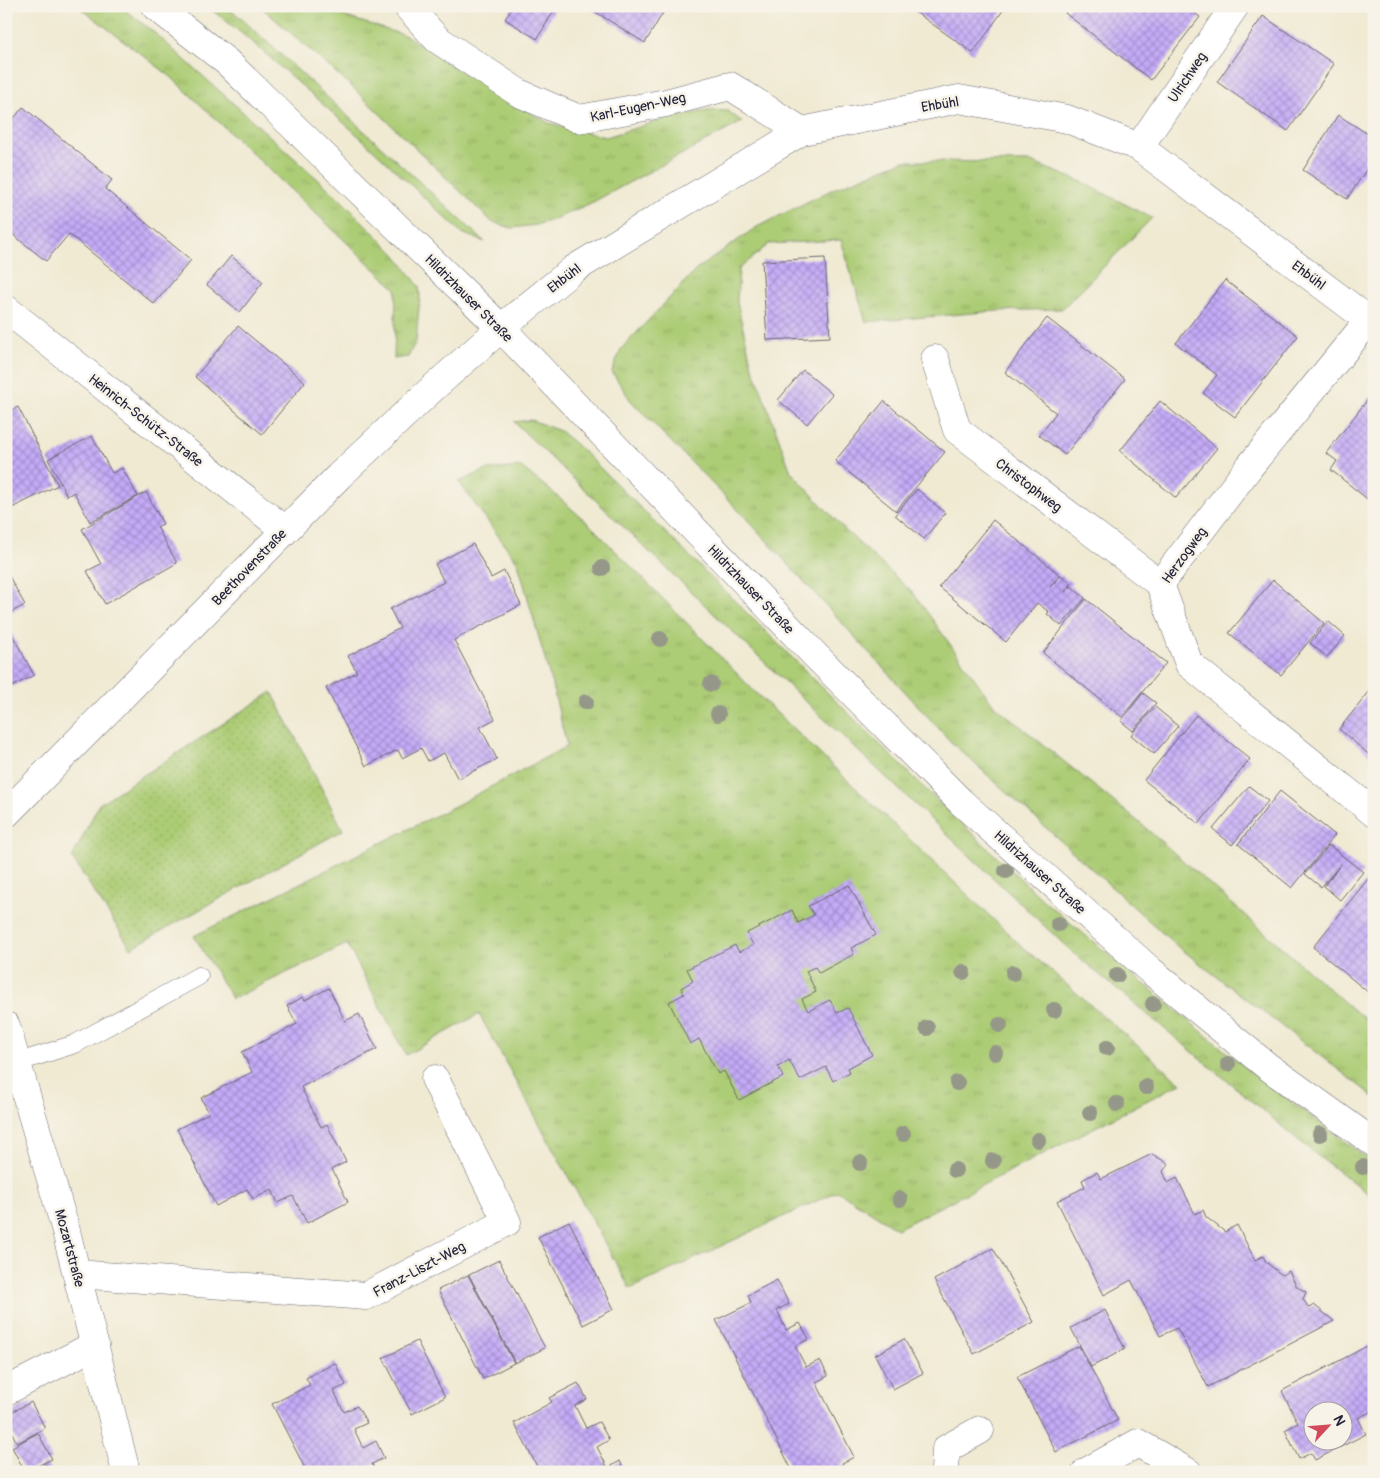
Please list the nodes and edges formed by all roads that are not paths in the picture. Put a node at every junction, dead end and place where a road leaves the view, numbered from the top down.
1 (155, 6) edge
2 (407, 6) edge
3 (1235, 6) edge
4 (802, 131) junction
5 (1139, 147) junction
6 (6, 309) edge
7 (1371, 322) edge
8 (501, 328) junction
9 (935, 360) dead end
10 (285, 530) junction
11 (1160, 584) junction
12 (1374, 813) edge
13 (6, 814) edge
14 (199, 976) dead end
15 (6, 1026) edge
16 (16, 1063) junction
17 (435, 1079) dead end
18 (1374, 1143) edge
19 (77, 1274) junction
20 (95, 1344) junction
21 (6, 1391) edge
22 (980, 1430) dead end
23 (126, 1472) edge
24 (945, 1472) edge
25 (1086, 1472) edge
26 (1188, 1472) edge

1 - 8 street, Hildrizhauser Straße
2 - 4 street, Karl-Eugen-Weg
3 - 5 street, Ulrichweg
4 - 5 street, Ehbühl
4 - 8 street, Ehbühl
5 - 7 street, Ehbühl
6 - 10 street, Heinrich-Schütz-Straße
7 - 11 street, Herzogweg
8 - 10 street, Beethovenstraße
8 - 18 street, Hildrizhauser Straße
9 - 11 street, Christophweg
10 - 13 street, Beethovenstraße
11 - 12 street, Herzogweg
14 - 16 lane
15 - 16 street, Mozartstraße
16 - 19 street, Mozartstraße
17 - 19 street, Franz-Liszt-Weg
19 - 20 street, Mozartstraße
20 - 21 street
20 - 23 street, Mozartstraße
22 - 24 street
25 - 26 street

